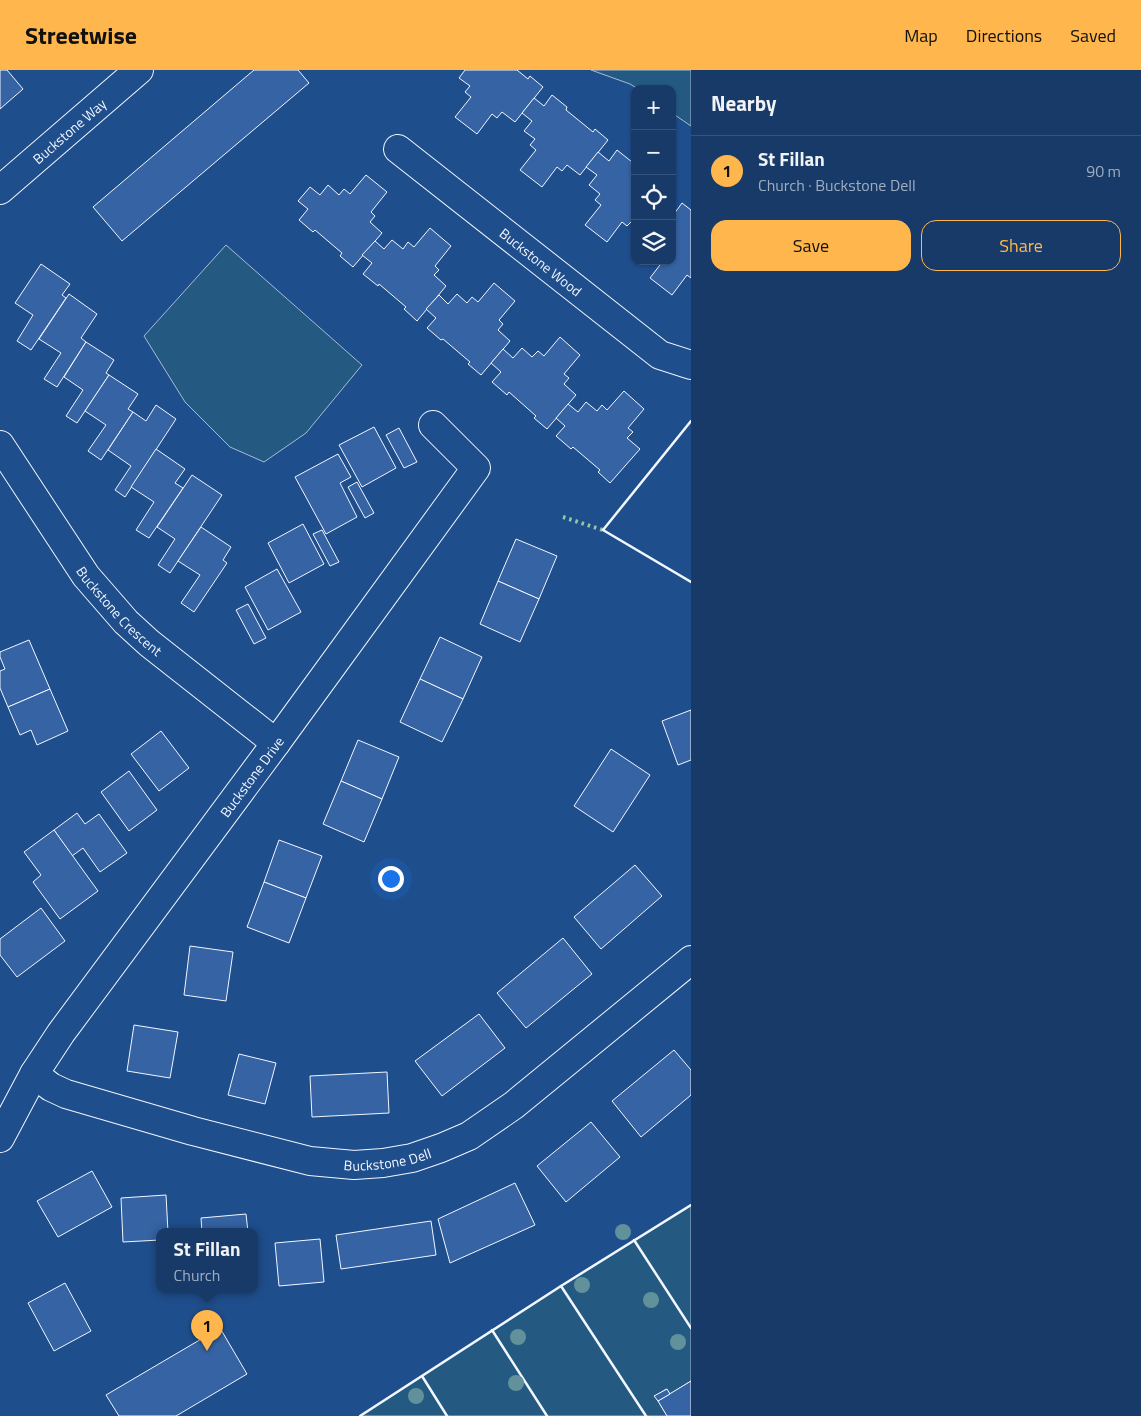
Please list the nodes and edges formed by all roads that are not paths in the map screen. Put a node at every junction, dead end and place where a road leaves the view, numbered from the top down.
1 (139, 70) edge
2 (398, 149) dead end
3 (0, 190) edge
4 (691, 365) edge
5 (433, 425) dead end
6 (0, 445) edge
7 (276, 743) junction
8 (691, 960) edge
9 (34, 1074) junction
10 (1, 1133) edge

1 - 3 street, Buckstone Way
2 - 4 street, Buckstone Wood
5 - 7 street, Buckstone Drive
6 - 7 street, Buckstone Crescent
7 - 9 street, Buckstone Drive
8 - 9 street, Buckstone Dell
9 - 10 street, Buckstone Drive

